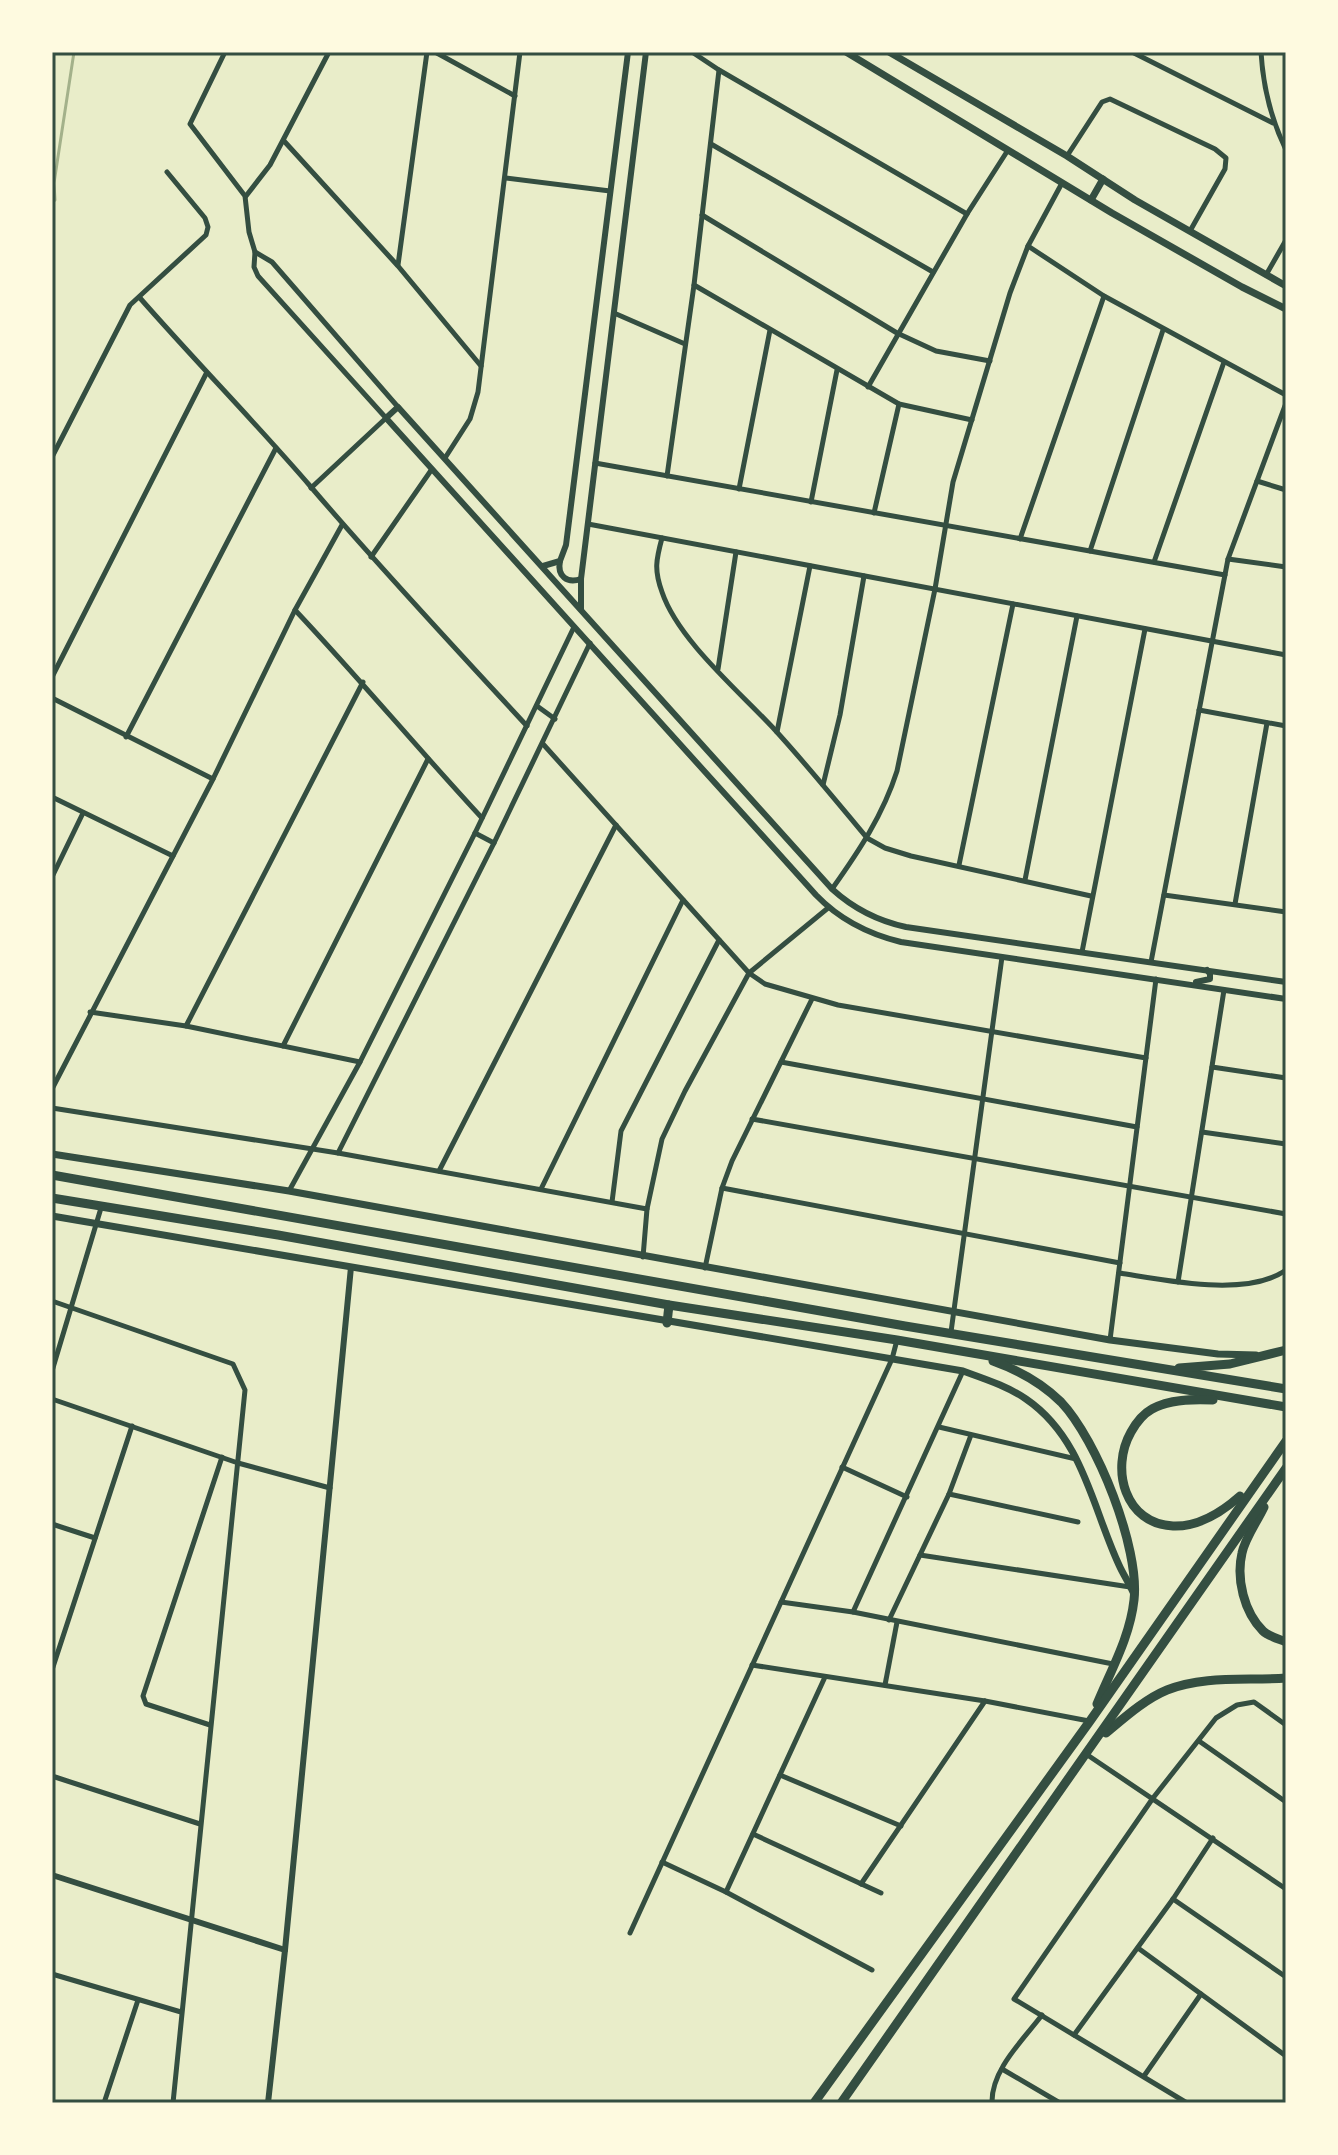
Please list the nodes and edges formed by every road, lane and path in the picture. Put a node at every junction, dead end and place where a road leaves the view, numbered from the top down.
1 (225, 52) edge
2 (329, 52) edge
3 (427, 52) edge
4 (435, 52) edge
5 (520, 52) edge
6 (628, 52) edge
7 (646, 52) edge
8 (692, 52) edge
9 (846, 52) edge
10 (889, 52) edge
11 (1132, 52) edge
12 (1261, 52) edge
13 (719, 70) junction
14 (515, 96) junction
15 (1273, 123) junction
16 (284, 141) junction
17 (711, 144) junction
18 (1009, 149) junction
19 (1286, 150) edge
20 (1067, 156) junction
21 (167, 172) dead end
22 (506, 178) junction
23 (1103, 179) junction
24 (1063, 182) junction
25 (610, 191) junction
26 (245, 196) junction
27 (1091, 200) junction
28 (967, 214) junction
29 (702, 215) junction
30 (1190, 232) junction
31 (1286, 240) edge
32 (1028, 246) junction
33 (255, 252) junction
34 (398, 266) junction
35 (933, 272) junction
36 (1266, 275) junction
37 (694, 285) junction
38 (1286, 286) edge
39 (1104, 296) junction
40 (140, 298) junction
41 (1286, 309) edge
42 (614, 313) junction
43 (770, 330) junction
44 (1163, 330) junction
45 (897, 333) junction
46 (685, 344) junction
47 (990, 361) junction
48 (1224, 362) junction
49 (482, 367) junction
50 (837, 370) junction
51 (206, 374) junction
52 (868, 387) junction
53 (1286, 395) edge
54 (1286, 403) edge
55 (899, 404) junction
56 (398, 407) junction
57 (386, 418) junction
58 (972, 420) junction
59 (276, 448) junction
60 (52, 457) edge
61 (445, 458) junction
62 (595, 463) junction
63 (433, 468) junction
64 (667, 476) junction
65 (1257, 481) junction
66 (311, 488) junction
67 (739, 489) junction
68 (1286, 490) edge
69 (811, 502) junction
70 (874, 513) junction
71 (588, 524) junction
72 (342, 525) junction
73 (947, 526) junction
74 (662, 538) junction
75 (1020, 539) junction
76 (1090, 551) junction
77 (736, 552) junction
78 (371, 557) junction
79 (1228, 559) junction
80 (560, 561) junction
81 (1154, 562) junction
82 (542, 566) junction
83 (810, 566) junction
84 (1286, 567) edge
85 (1225, 575) junction
86 (864, 576) junction
87 (581, 579) junction
88 (935, 589) junction
89 (1013, 604) junction
90 (581, 609) junction
91 (295, 610) junction
92 (1077, 616) junction
93 (575, 626) junction
94 (1145, 629) junction
95 (1212, 641) junction
96 (590, 643) junction
97 (1286, 655) edge
98 (718, 670) junction
99 (52, 677) edge
100 (363, 682) junction
101 (52, 698) edge
102 (537, 706) junction
103 (1199, 710) junction
104 (555, 719) junction
105 (1267, 723) junction
106 (527, 726) junction
107 (1286, 726) edge
108 (777, 732) junction
109 (126, 737) junction
110 (695, 738) junction
111 (543, 744) junction
112 (684, 747) junction
113 (428, 759) junction
114 (213, 779) junction
115 (823, 785) junction
116 (52, 797) edge
117 (83, 813) junction
118 (482, 818) junction
119 (616, 825) junction
120 (475, 833) junction
121 (867, 838) junction
122 (494, 843) junction
123 (173, 856) junction
124 (959, 865) junction
125 (52, 877) edge
126 (1025, 880) junction
127 (832, 889) junction
128 (1164, 895) junction
129 (1091, 896) junction
130 (683, 900) junction
131 (1235, 904) junction
132 (828, 908) junction
133 (1286, 912) edge
134 (719, 940) junction
135 (995, 940) junction
136 (970, 952) junction
137 (1082, 952) junction
138 (1002, 957) junction
139 (1151, 962) junction
140 (1207, 970) junction
141 (749, 973) junction
142 (1156, 979) junction
143 (1286, 982) edge
144 (1185, 983) junction
145 (1224, 990) junction
146 (812, 999) junction
147 (1286, 999) edge
148 (90, 1012) junction
149 (186, 1026) junction
150 (992, 1032) junction
151 (283, 1046) junction
152 (1146, 1058) junction
153 (360, 1062) junction
154 (781, 1062) junction
155 (1212, 1067) junction
156 (1286, 1078) edge
157 (52, 1089) edge
158 (983, 1099) junction
159 (52, 1108) edge
160 (752, 1119) junction
161 (1137, 1127) junction
162 (1202, 1132) junction
163 (1286, 1144) edge
164 (314, 1149) junction
165 (338, 1153) junction
166 (52, 1154) edge
167 (975, 1159) junction
168 (439, 1171) junction
169 (52, 1175) edge
170 (1130, 1186) junction
171 (722, 1188) junction
172 (541, 1189) junction
173 (289, 1191) junction
174 (1191, 1197) junction
175 (52, 1198) edge
176 (612, 1202) junction
177 (101, 1208) junction
178 (647, 1209) junction
179 (1286, 1214) edge
180 (52, 1216) edge
181 (96, 1224) junction
182 (369, 1230) junction
183 (964, 1234) junction
184 (364, 1251) junction
185 (643, 1257) junction
186 (1120, 1263) junction
187 (351, 1267) junction
188 (705, 1268) junction
189 (1286, 1270) edge
190 (1119, 1273) junction
191 (1178, 1282) junction
192 (52, 1301) edge
193 (669, 1305) junction
194 (73, 1307) junction
195 (954, 1313) junction
196 (667, 1323) junction
197 (951, 1333) junction
198 (897, 1340) junction
199 (1110, 1340) junction
200 (1286, 1350) edge
201 (967, 1353) junction
202 (1270, 1355) junction
203 (892, 1359) junction
204 (1163, 1368) junction
205 (52, 1371) edge
206 (963, 1371) junction
207 (1286, 1389) edge
208 (52, 1399) edge
209 (1251, 1401) junction
210 (1286, 1407) edge
211 (132, 1426) junction
212 (939, 1427) junction
213 (971, 1435) junction
214 (1286, 1441) edge
215 (222, 1457) junction
216 (1077, 1459) junction
217 (238, 1463) junction
218 (842, 1467) junction
219 (1286, 1468) edge
220 (1278, 1479) junction
221 (1252, 1486) junction
222 (330, 1488) junction
223 (949, 1494) junction
224 (907, 1497) junction
225 (1078, 1522) dead end
226 (52, 1524) edge
227 (95, 1538) junction
228 (920, 1555) junction
229 (1133, 1591) junction
230 (781, 1602) junction
231 (853, 1612) junction
232 (889, 1620) junction
233 (897, 1622) junction
234 (1286, 1642) edge
235 (1113, 1664) junction
236 (752, 1665) junction
237 (52, 1670) edge
238 (825, 1677) junction
239 (1286, 1678) edge
240 (885, 1685) junction
241 (985, 1701) junction
242 (1090, 1721) junction
243 (210, 1725) junction
244 (1286, 1725) edge
245 (1199, 1741) junction
246 (1095, 1744) junction
247 (1086, 1754) junction
248 (780, 1775) junction
249 (52, 1776) edge
250 (1153, 1798) junction
251 (1286, 1802) edge
252 (200, 1824) junction
253 (901, 1826) junction
254 (753, 1834) junction
255 (1213, 1838) junction
256 (662, 1862) junction
257 (52, 1875) edge
258 (861, 1884) junction
259 (1286, 1889) edge
260 (726, 1892) junction
261 (881, 1893) dead end
262 (1173, 1899) junction
263 (191, 1920) junction
264 (630, 1933) dead end
265 (1138, 1948) junction
266 (285, 1950) junction
267 (872, 1970) dead end
268 (52, 1974) edge
269 (1286, 1977) edge
270 (1201, 1994) junction
271 (138, 2000) junction
272 (182, 2013) junction
273 (1042, 2015) junction
274 (1074, 2035) junction
275 (1286, 2056) edge
276 (1002, 2069) junction
277 (1144, 2076) junction
278 (104, 2103) edge
279 (173, 2103) edge
280 (268, 2103) edge
281 (814, 2103) edge
282 (841, 2103) edge
283 (992, 2103) edge
284 (1060, 2103) edge
285 (1187, 2103) edge

1 - 26 street
2 - 16 street
3 - 34 street
4 - 14 street
5 - 14 street
6 - 25 street
7 - 42 street
8 - 13 street
9 - 18 main road
10 - 20 main road
11 - 15 street
12 - 15 street
13 - 17 street
13 - 28 street
14 - 22 street
15 - 19 street
16 - 26 street
16 - 34 street
17 - 29 street
17 - 35 street
18 - 24 main road
18 - 28 street
20 - 23 main road
20 - 30 street
21 - 40 street
22 - 25 street
22 - 49 street
23 - 27 main road
23 - 30 main road
24 - 27 main road
24 - 32 street
25 - 80 street
26 - 33 street
27 - 41 main road
28 - 35 street
29 - 37 street
29 - 45 street
30 - 36 main road
31 - 36 street
32 - 39 street
32 - 47 street
33 - 56 street
33 - 57 street
34 - 49 street
35 - 45 street
36 - 38 main road
37 - 43 street
37 - 46 street
39 - 44 street
39 - 75 street
40 - 51 street
40 - 60 street
42 - 46 street
42 - 62 street
43 - 50 street
43 - 67 street
44 - 48 street
44 - 76 street
45 - 47 street
45 - 52 street
46 - 64 street
47 - 58 street
48 - 53 street
48 - 81 street
49 - 61 street
50 - 52 street
50 - 69 street
51 - 59 street
51 - 99 street
52 - 55 street
54 - 65 street
55 - 58 street
55 - 70 street
56 - 57 street
56 - 61 street
57 - 63 street
57 - 66 street
58 - 73 street
59 - 66 street
59 - 109 street
61 - 82 street
62 - 64 street
62 - 71 street
63 - 78 street
63 - 93 street
64 - 67 street
65 - 68 street
65 - 79 street
66 - 72 street
67 - 69 street
69 - 70 street
70 - 73 street
71 - 74 street
71 - 87 street
72 - 78 street
72 - 91 street
73 - 75 street
73 - 88 street
74 - 77 street
74 - 98 street
75 - 76 street
76 - 81 street
77 - 83 street
77 - 98 street
78 - 106 street
79 - 84 street
79 - 85 street
80 - 82 street
80 - 87 street
81 - 85 street
82 - 90 street
83 - 86 street
83 - 108 street
85 - 95 street
86 - 88 street
86 - 115 street
87 - 90 street
88 - 89 street
88 - 121 street
89 - 92 street
89 - 124 street
90 - 110 street
91 - 100 street
91 - 114 street
92 - 94 street
92 - 126 street
93 - 96 street
93 - 102 street
94 - 95 street
94 - 129 street
95 - 97 street
95 - 103 street
96 - 104 street
96 - 112 street
98 - 108 street
100 - 113 street
100 - 149 street
101 - 109 street
102 - 104 street
102 - 106 street
103 - 105 street
103 - 128 street
104 - 111 street
105 - 107 street
105 - 131 street
106 - 118 street
108 - 115 street
109 - 114 street
110 - 112 street
110 - 127 street
111 - 119 street
111 - 122 street
112 - 132 street
113 - 118 street
113 - 151 street
114 - 123 street
115 - 121 street
116 - 117 street
117 - 123 street
117 - 125 street
118 - 120 street
119 - 130 street
119 - 168 street
120 - 122 street
120 - 153 street
121 - 124 street
121 - 127 street
122 - 165 street
123 - 148 street
124 - 126 street
126 - 129 street
127 - 135 street
128 - 131 street
128 - 139 street
129 - 137 street
130 - 134 street
130 - 172 street
131 - 133 street
132 - 136 street
132 - 141 street
134 - 141 street
134 - 176 street
135 - 136 street
135 - 137 street
136 - 138 street
137 - 139 street
138 - 142 street
138 - 150 street
139 - 140 street
140 - 143 street
140 - 144 street
141 - 146 street
141 - 178 street
142 - 144 street
142 - 152 street
144 - 145 street
145 - 147 street
145 - 155 street
146 - 150 street
146 - 154 street
148 - 149 street
148 - 157 street
149 - 151 street
150 - 152 street
150 - 158 street
151 - 153 street
152 - 161 street
153 - 164 street
154 - 158 street
154 - 160 street
155 - 156 street
155 - 162 street
158 - 161 street
158 - 167 street
159 - 164 street
160 - 167 street
160 - 171 street
161 - 170 street
162 - 163 street
162 - 174 street
164 - 165 street
164 - 173 street
165 - 168 street
166 - 173 main road
167 - 170 street
167 - 183 street
168 - 172 street
169 - 182 highway
170 - 174 street
170 - 186 street
171 - 183 street
171 - 188 street
172 - 176 street
173 - 185 main road
174 - 179 street
174 - 191 street
175 - 177 highway
176 - 178 street
177 - 181 street
177 - 184 highway
178 - 185 street
180 - 181 main road
181 - 187 main road
181 - 194 street
182 - 184 highway
182 - 197 highway
183 - 186 street
183 - 195 street
184 - 193 highway
185 - 188 main road
186 - 190 street
187 - 196 main road
187 - 222 street
188 - 195 main road
189 - 191 street
190 - 191 street
190 - 199 street
192 - 194 street
193 - 196 highway
193 - 198 highway
194 - 205 street
194 - 217 street
195 - 197 street
195 - 199 main road
196 - 203 main road
197 - 204 highway
198 - 201 highway
198 - 203 street
199 - 202 main road
200 - 202 highway
201 - 209 highway
201 - 229 highway
202 - 204 highway
203 - 206 main road
203 - 218 street
204 - 207 highway
206 - 212 street
206 - 216 main road
208 - 211 street
209 - 210 highway
209 - 221 highway
211 - 215 street
211 - 227 street
212 - 213 street
212 - 224 street
213 - 216 street
213 - 223 street
214 - 221 highway
215 - 217 street
215 - 243 street
216 - 229 main road
217 - 222 street
217 - 243 street
218 - 224 street
218 - 230 street
219 - 220 highway
220 - 234 highway
220 - 246 highway
221 - 242 highway
222 - 266 street
223 - 225 street
223 - 228 street
224 - 231 street
226 - 227 street
227 - 237 street
228 - 229 street
228 - 232 street
229 - 235 highway
230 - 231 street
230 - 236 street
231 - 232 street
232 - 233 street
233 - 235 street
233 - 240 street
235 - 242 highway
236 - 238 street
236 - 256 street
238 - 240 street
238 - 248 street
239 - 246 highway
240 - 241 street
241 - 242 street
241 - 253 street
242 - 281 highway
243 - 252 street
244 - 245 street
245 - 250 street
245 - 251 street
246 - 247 highway
247 - 250 street
247 - 282 highway
248 - 253 street
248 - 254 street
249 - 252 street
250 - 255 street
250 - 273 street
252 - 263 street
253 - 258 street
254 - 258 street
254 - 260 street
255 - 259 street
255 - 262 street
256 - 260 street
256 - 264 street
257 - 263 street
258 - 261 street
260 - 267 street
262 - 265 street
262 - 269 street
263 - 266 street
263 - 272 street
265 - 270 street
265 - 274 street
266 - 280 street
268 - 271 street
270 - 275 street
270 - 277 street
271 - 272 street
271 - 278 street
272 - 279 street
273 - 274 street
273 - 276 street
274 - 277 street
276 - 283 street
276 - 284 street
277 - 285 street

